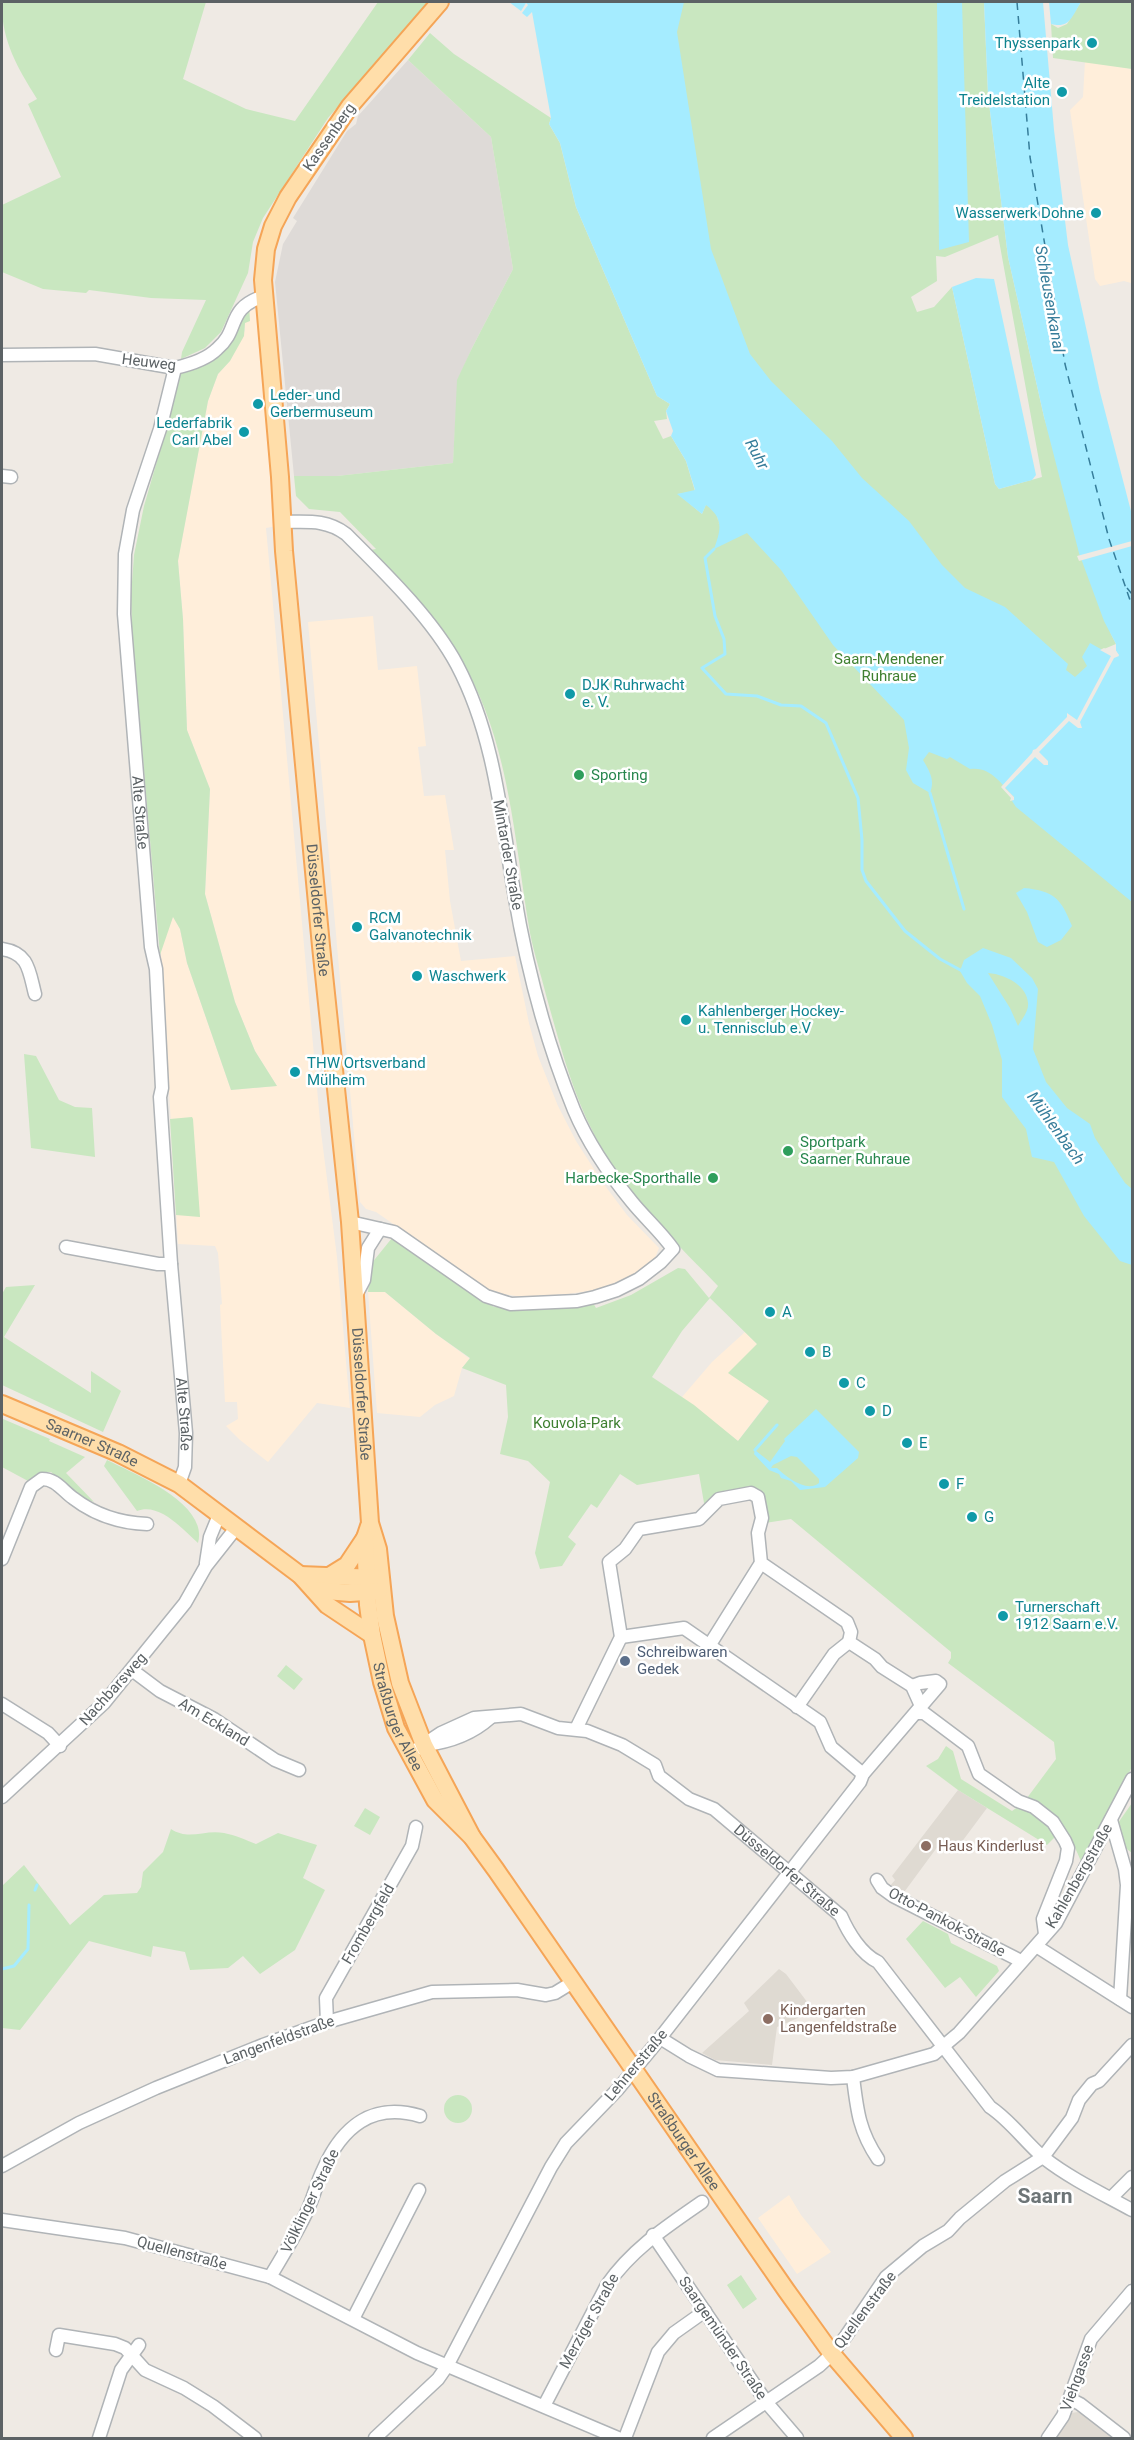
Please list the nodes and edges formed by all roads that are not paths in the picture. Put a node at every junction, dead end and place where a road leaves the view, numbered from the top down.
1 (440, 2) edge
2 (264, 296) junction
3 (2, 356) edge
4 (175, 368) junction
5 (283, 522) junction
6 (2, 949) edge
7 (35, 994) dead end
8 (350, 1222) junction
9 (380, 1229) junction
10 (66, 1247) dead end
11 (171, 1264) junction
12 (354, 1299) junction
13 (2, 1404) edge
14 (179, 1484) junction
15 (219, 1515) junction
16 (147, 1524) dead end
17 (236, 1528) junction
18 (368, 1530) junction
19 (2, 1559) edge
20 (761, 1563) junction
21 (206, 1566) junction
22 (320, 1584) junction
23 (375, 1585) junction
24 (372, 1635) junction
25 (621, 1637) junction
26 (849, 1642) junction
27 (709, 1646) junction
28 (132, 1670) junction
29 (912, 1686) junction
30 (2, 1704) edge
31 (797, 1707) junction
32 (919, 1709) junction
33 (576, 1729) junction
34 (424, 1745) junction
35 (60, 1746) junction
36 (408, 1753) junction
37 (299, 1770) dead end
38 (863, 1774) junction
39 (1132, 1779) edge
40 (2, 1797) edge
41 (1111, 1820) junction
42 (416, 1827) dead end
43 (472, 1838) junction
44 (790, 1872) junction
45 (877, 1880) dead end
46 (1045, 1934) junction
47 (1036, 1946) junction
48 (1021, 1961) junction
49 (573, 1982) junction
50 (1120, 2000) junction
51 (1132, 2007) edge
52 (327, 2022) junction
53 (660, 2038) junction
54 (1132, 2045) edge
55 (944, 2048) junction
56 (633, 2070) junction
57 (853, 2077) junction
58 (420, 2116) dead end
59 (1043, 2157) junction
60 (878, 2159) dead end
61 (2, 2166) edge
62 (1132, 2177) edge
63 (419, 2190) dead end
64 (1111, 2198) junction
65 (702, 2202) dead end
66 (1132, 2210) edge
67 (2, 2220) edge
68 (653, 2235) junction
69 (270, 2277) junction
70 (1132, 2291) edge
71 (705, 2311) junction
72 (353, 2319) junction
73 (139, 2345) dead end
74 (56, 2350) dead end
75 (832, 2354) junction
76 (131, 2357) junction
77 (447, 2366) junction
78 (1070, 2399) junction
79 (767, 2403) junction
80 (544, 2406) junction
81 (99, 2439) edge
82 (255, 2439) edge
83 (375, 2439) edge
84 (618, 2439) edge
85 (625, 2439) edge
86 (713, 2439) edge
87 (797, 2439) edge
88 (904, 2439) edge
89 (1048, 2439) edge
90 (1124, 2439) edge

1 - 2 main road, Kassenberg
2 - 4 street, Heuweg
2 - 5 main road, Düsseldorfer Straße
3 - 4 street, Heuweg
4 - 11 street, Alte Straße
5 - 8 main road, Düsseldorfer Straße
5 - 9 street, Mintarder Straße
6 - 7 street
8 - 9 street
8 - 12 main road, Düsseldorfer Straße
9 - 12 street
10 - 11 street
11 - 14 street, Alte Straße
12 - 18 main road, Düsseldorfer Straße
13 - 14 main road, Saarner Straße
14 - 15 main road
15 - 17 main road
15 - 21 street, Nachbarsweg
16 - 19 street
17 - 21 street, Nachbarsweg
17 - 22 main road
18 - 22 main road
18 - 23 main road, Düsseldorfer Straße
20 - 25 street
20 - 26 street
20 - 27 street
21 - 28 street, Nachbarsweg
22 - 23 main road
22 - 24 main road
23 - 24 main road, Straßburger Allee
23 - 34 main road, Straßburger Allee
24 - 36 main road, Straßburger Allee
25 - 27 street
25 - 33 street
26 - 29 street
26 - 31 street
27 - 31 street
28 - 35 street, Nachbarsweg
28 - 37 street, Am Eckland
29 - 32 street
29 - 32 street, Lehnerstraße
30 - 35 street
31 - 38 street
32 - 38 street, Lehnerstraße
32 - 46 street
33 - 34 street, Düsseldorfer Straße
33 - 44 street, Düsseldorfer Straße
34 - 36 street, Düsseldorfer Straße
34 - 43 main road, Straßburger Allee
35 - 40 street, Nachbarsweg
36 - 43 main road, Straßburger Allee
38 - 44 street, Lehnerstraße
39 - 41 street, Kahlenbergstraße
41 - 46 street, Kahlenbergstraße
41 - 50 street
42 - 52 street, Frombergfeld
43 - 49 main road, Straßburger Allee
44 - 53 street, Lehnerstraße
44 - 55 street, Düsseldorfer Straße
45 - 48 street, Otto-Pankok-Straße
46 - 47 street, Kahlenbergstraße
47 - 48 street, Kahlenbergstraße
47 - 50 street
48 - 55 street, Kahlenbergstraße
49 - 52 street, Langenfeldstraße
49 - 56 main road, Straßburger Allee
50 - 51 street
52 - 61 street, Langenfeldstraße
53 - 56 street, Lehnerstraße
53 - 57 street
54 - 59 street
55 - 57 street
55 - 59 street, Düsseldorfer Straße
56 - 75 main road, Straßburger Allee
56 - 77 street, Lehnerstraße
57 - 60 street
58 - 69 street, Völklinger Straße
59 - 64 street, Düsseldorfer Straße
59 - 75 street, Quellenstraße
62 - 64 street
63 - 72 street
64 - 66 street, Düsseldorfer Straße
65 - 68 street, Merziger Straße
67 - 69 street, Quellenstraße
68 - 71 street, Saargemünder Straße
68 - 80 street, Merziger Straße
69 - 72 street, Quellenstraße
70 - 78 street, Viehgasse
71 - 79 street, Saargemünder Straße
71 - 85 street
72 - 77 street, Quellenstraße
73 - 76 street
74 - 76 street
75 - 79 street, Quellenstraße
75 - 88 main road, Straßburger Allee
76 - 81 street
76 - 82 street
77 - 80 street, Quellenstraße
77 - 83 street, Lehnerstraße
78 - 89 street, Viehgasse
78 - 90 street
79 - 86 street, Quellenstraße
79 - 87 street, Saargemünder Straße
80 - 84 street, Quellenstraße

